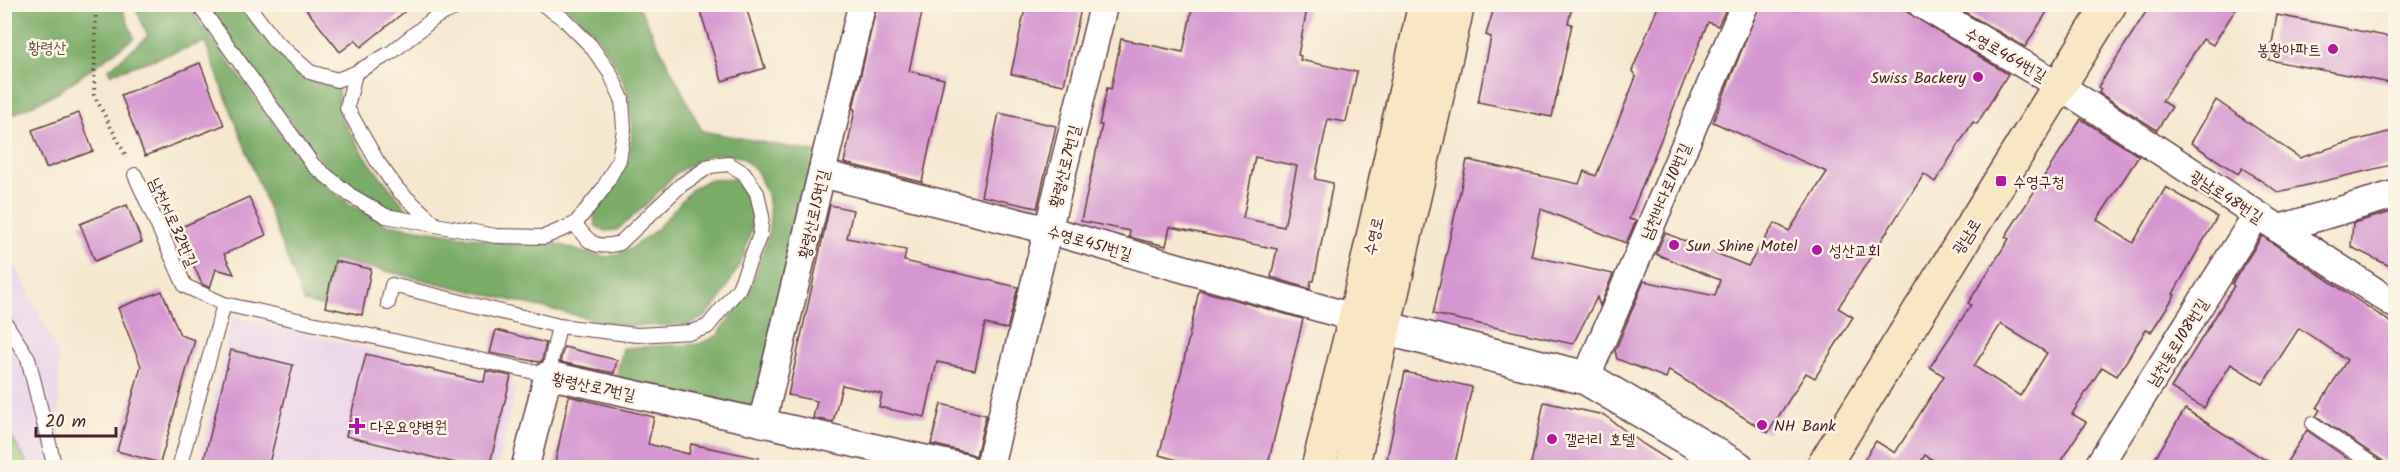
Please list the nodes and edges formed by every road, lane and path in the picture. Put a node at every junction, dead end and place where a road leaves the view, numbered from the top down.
1 (96, 4) edge
2 (198, 4) edge
3 (247, 4) edge
4 (464, 4) edge
5 (542, 4) edge
6 (862, 4) edge
7 (1104, 4) edge
8 (1425, 4) edge
9 (1458, 4) edge
10 (1745, 4) edge
11 (1921, 4) edge
12 (2110, 4) edge
13 (355, 73) junction
14 (2060, 86) junction
15 (823, 174) junction
16 (135, 175) joint
17 (2396, 194) edge
18 (2267, 223) junction
19 (575, 224) junction
20 (437, 225) junction
21 (1048, 230) junction
22 (388, 303) dead end
23 (224, 304) junction
24 (2396, 304) edge
25 (4, 321) edge
26 (1370, 323) junction
27 (559, 326) junction
28 (548, 375) junction
29 (1586, 378) junction
30 (762, 423) junction
31 (2313, 424) dead end
32 (909, 461) edge
33 (55, 468) edge
34 (179, 468) edge
35 (525, 468) edge
36 (965, 468) edge
37 (989, 468) edge
38 (1318, 468) edge
39 (1352, 468) edge
40 (1738, 468) edge
41 (1822, 468) edge
42 (2097, 468) edge
43 (2378, 468) edge

1 - 16 path
2 - 20 lane
3 - 13 lane
4 - 13 lane
5 - 19 lane
6 - 15 street, 황령산로15번길
7 - 21 street, 황령산로7번길
8 - 26 main road, 수영로
9 - 26 main road, 수영로
10 - 29 street, 남천바다로10번길
11 - 14 street, 수영로464번길
12 - 14 main road, 광남로
13 - 20 lane
14 - 18 street, 광남로48번길
14 - 41 main road, 광남로
15 - 21 street, 수영로451번길
15 - 30 street, 황령산로15번길
16 - 23 lane, 남천서로32번길
17 - 18 street
18 - 24 street, 광남로48번길
18 - 42 street, 남천동로108번길
19 - 20 lane
19 - 27 lane
21 - 26 street, 수영로451번길
21 - 37 street, 황령산로7번길
22 - 27 lane
23 - 28 lane, 황령산로7번길
23 - 34 lane
25 - 33 lane
26 - 29 street
26 - 38 main road, 수영로
26 - 39 main road, 수영로
27 - 28 lane
28 - 30 street, 황령산로7번길
28 - 35 street
29 - 40 street
30 - 32 street, 황령산로7번길
31 - 43 lane
32 - 36 street, 황령산로7번길

